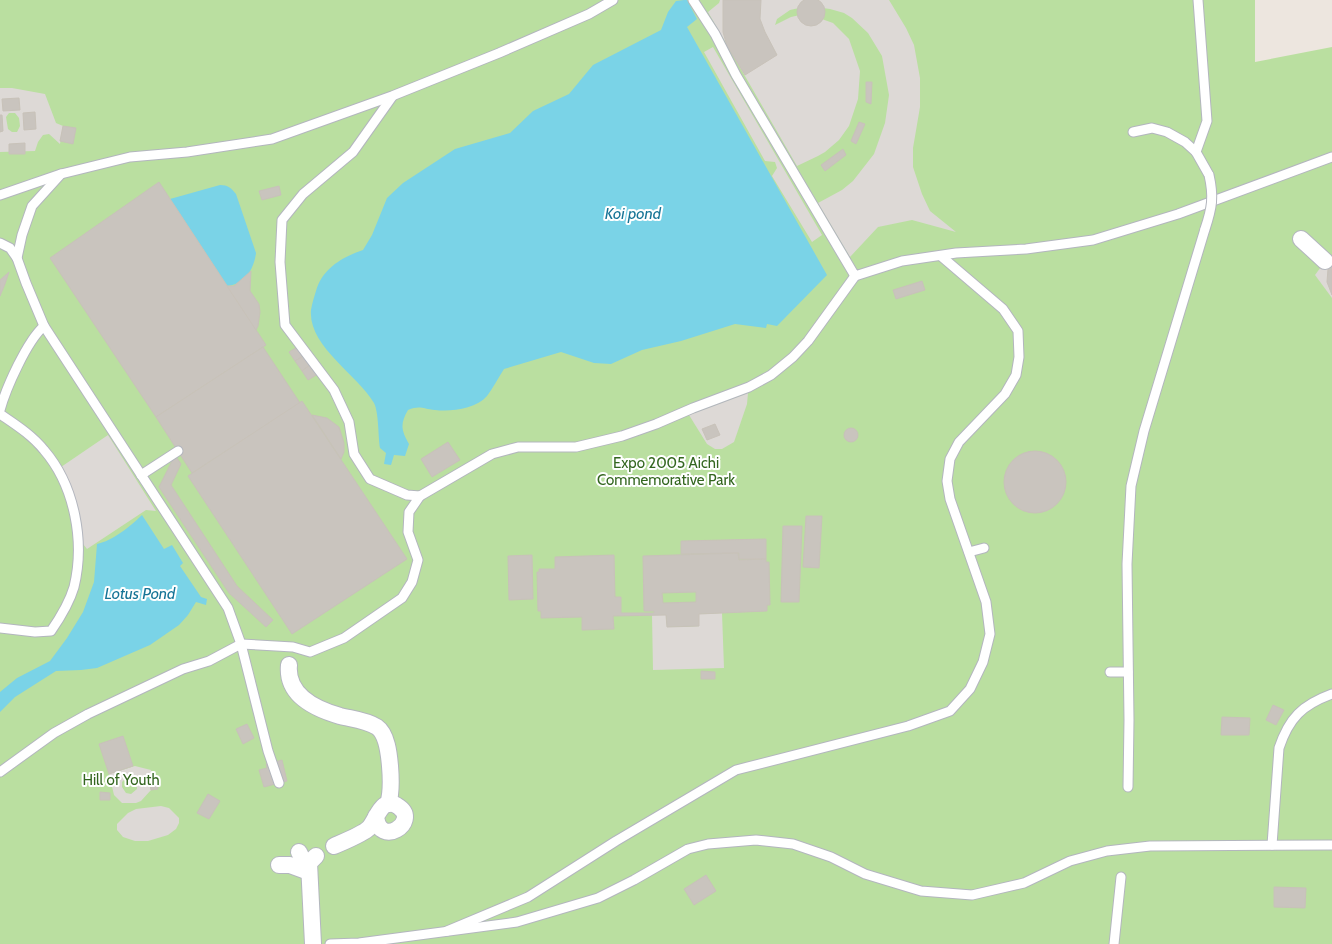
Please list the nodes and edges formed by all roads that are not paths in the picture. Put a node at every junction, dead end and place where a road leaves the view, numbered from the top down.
1 (613, 0) edge
2 (693, 0) edge
3 (1198, 0) edge
4 (392, 96) junction
5 (1133, 132) dead end
6 (1196, 152) junction
7 (1332, 157) edge
8 (61, 174) junction
9 (0, 195) edge
10 (1301, 240) dead end
11 (0, 244) edge
12 (942, 256) junction
13 (17, 258) junction
14 (1325, 261) dead end
15 (855, 276) junction
16 (44, 326) junction
17 (0, 410) edge
18 (0, 414) edge
19 (178, 451) dead end
20 (142, 475) junction
21 (420, 496) junction
22 (984, 548) dead end
23 (969, 552) junction
24 (0, 628) edge
25 (241, 644) junction
26 (294, 648) junction
27 (289, 665) joint
28 (1110, 672) dead end
29 (1128, 672) junction
30 (1332, 694) edge
31 (0, 772) edge
32 (279, 783) dead end
33 (1128, 787) dead end
34 (396, 803) junction
35 (376, 816) junction
36 (1332, 844) edge
37 (1272, 845) junction
38 (334, 846) dead end
39 (299, 852) dead end
40 (316, 856) dead end
41 (279, 865) dead end
42 (309, 872) junction
43 (1121, 877) dead end
44 (447, 932) junction
45 (312, 944) edge
46 (330, 944) edge
47 (1114, 944) edge

1 - 4 lane
2 - 15 lane
3 - 6 lane
4 - 8 lane
4 - 21 lane
5 - 6 lane
6 - 29 lane, bridge
7 - 12 lane
8 - 9 lane
8 - 13 lane
10 - 14 street
11 - 13 lane
12 - 15 lane
12 - 23 lane
13 - 16 lane
15 - 21 lane
16 - 17 lane
16 - 20 lane
18 - 24 lane
19 - 20 lane
20 - 25 lane
21 - 26 lane
22 - 23 lane
23 - 44 lane
25 - 26 lane
25 - 31 lane
25 - 32 lane
26 - 27 lane
27 - 34 street
28 - 29 lane
29 - 33 lane
30 - 37 lane
34 - 35 street
34 - 35 street
35 - 38 street
36 - 37 lane
37 - 44 lane
39 - 42 street
40 - 42 street
41 - 42 street
42 - 45 street
43 - 47 lane
44 - 46 lane

